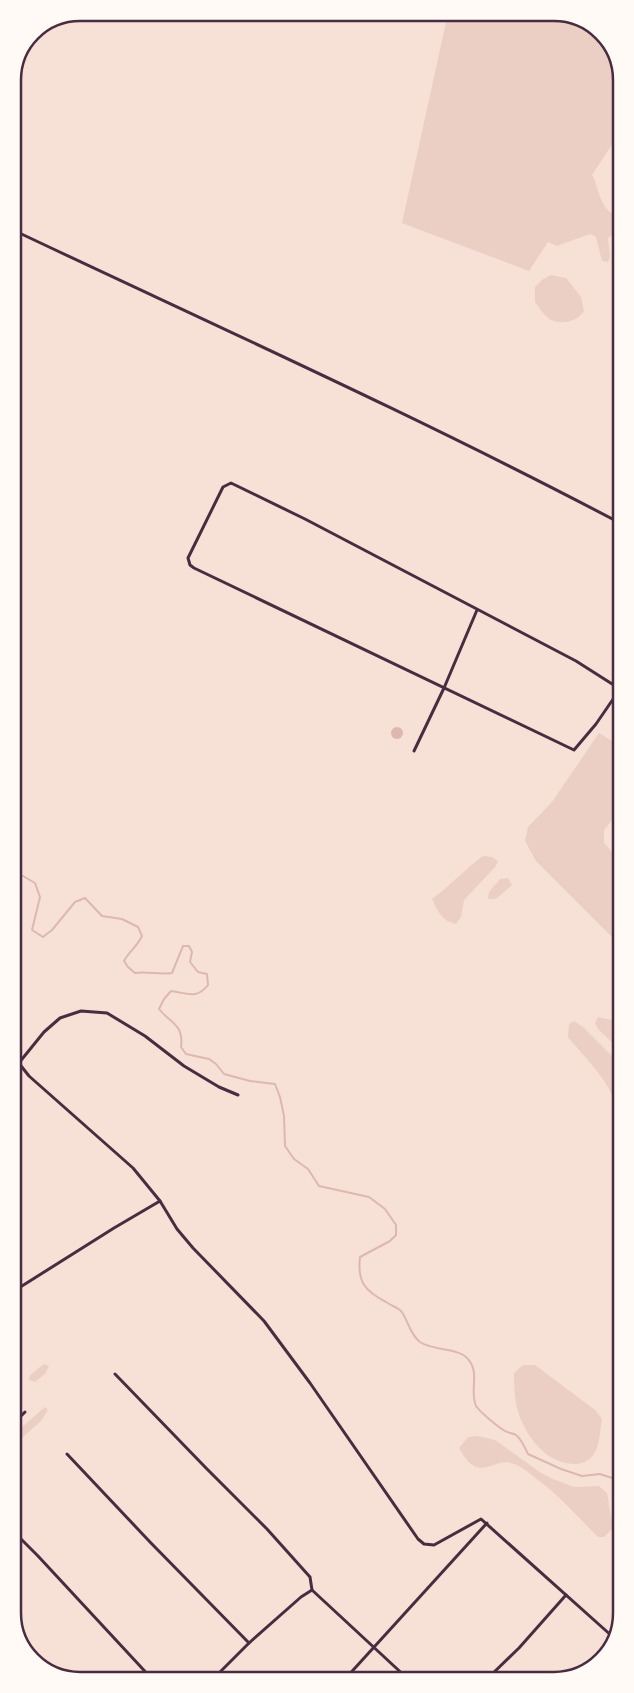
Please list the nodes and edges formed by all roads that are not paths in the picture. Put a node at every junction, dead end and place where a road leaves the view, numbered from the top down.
1 (21, 234) edge
2 (613, 519) edge
3 (477, 610) junction
4 (613, 684) edge
5 (444, 688) junction
6 (613, 699) edge
7 (414, 750) dead end
8 (21, 1060) edge
9 (21, 1065) edge
10 (238, 1095) dead end
11 (160, 1201) junction
12 (21, 1287) edge
13 (115, 1374) dead end
14 (25, 1412) dead end
15 (21, 1416) edge
16 (67, 1454) dead end
17 (487, 1523) junction
18 (21, 1539) edge
19 (312, 1590) junction
20 (566, 1595) junction
21 (609, 1634) edge
22 (249, 1644) junction
23 (373, 1648) junction
24 (146, 1672) edge
25 (220, 1672) edge
26 (351, 1672) edge
27 (400, 1672) edge
28 (494, 1672) edge

1 - 2 street
3 - 4 street
3 - 5 street
3 - 5 street
5 - 6 street
5 - 7 street
8 - 10 street
9 - 11 street
11 - 12 street
11 - 17 street
13 - 19 street
14 - 15 street
16 - 22 street
17 - 20 street
17 - 23 street
18 - 24 street
19 - 22 street
19 - 23 street
20 - 21 street
20 - 28 street
22 - 25 street
23 - 26 street
23 - 27 street

